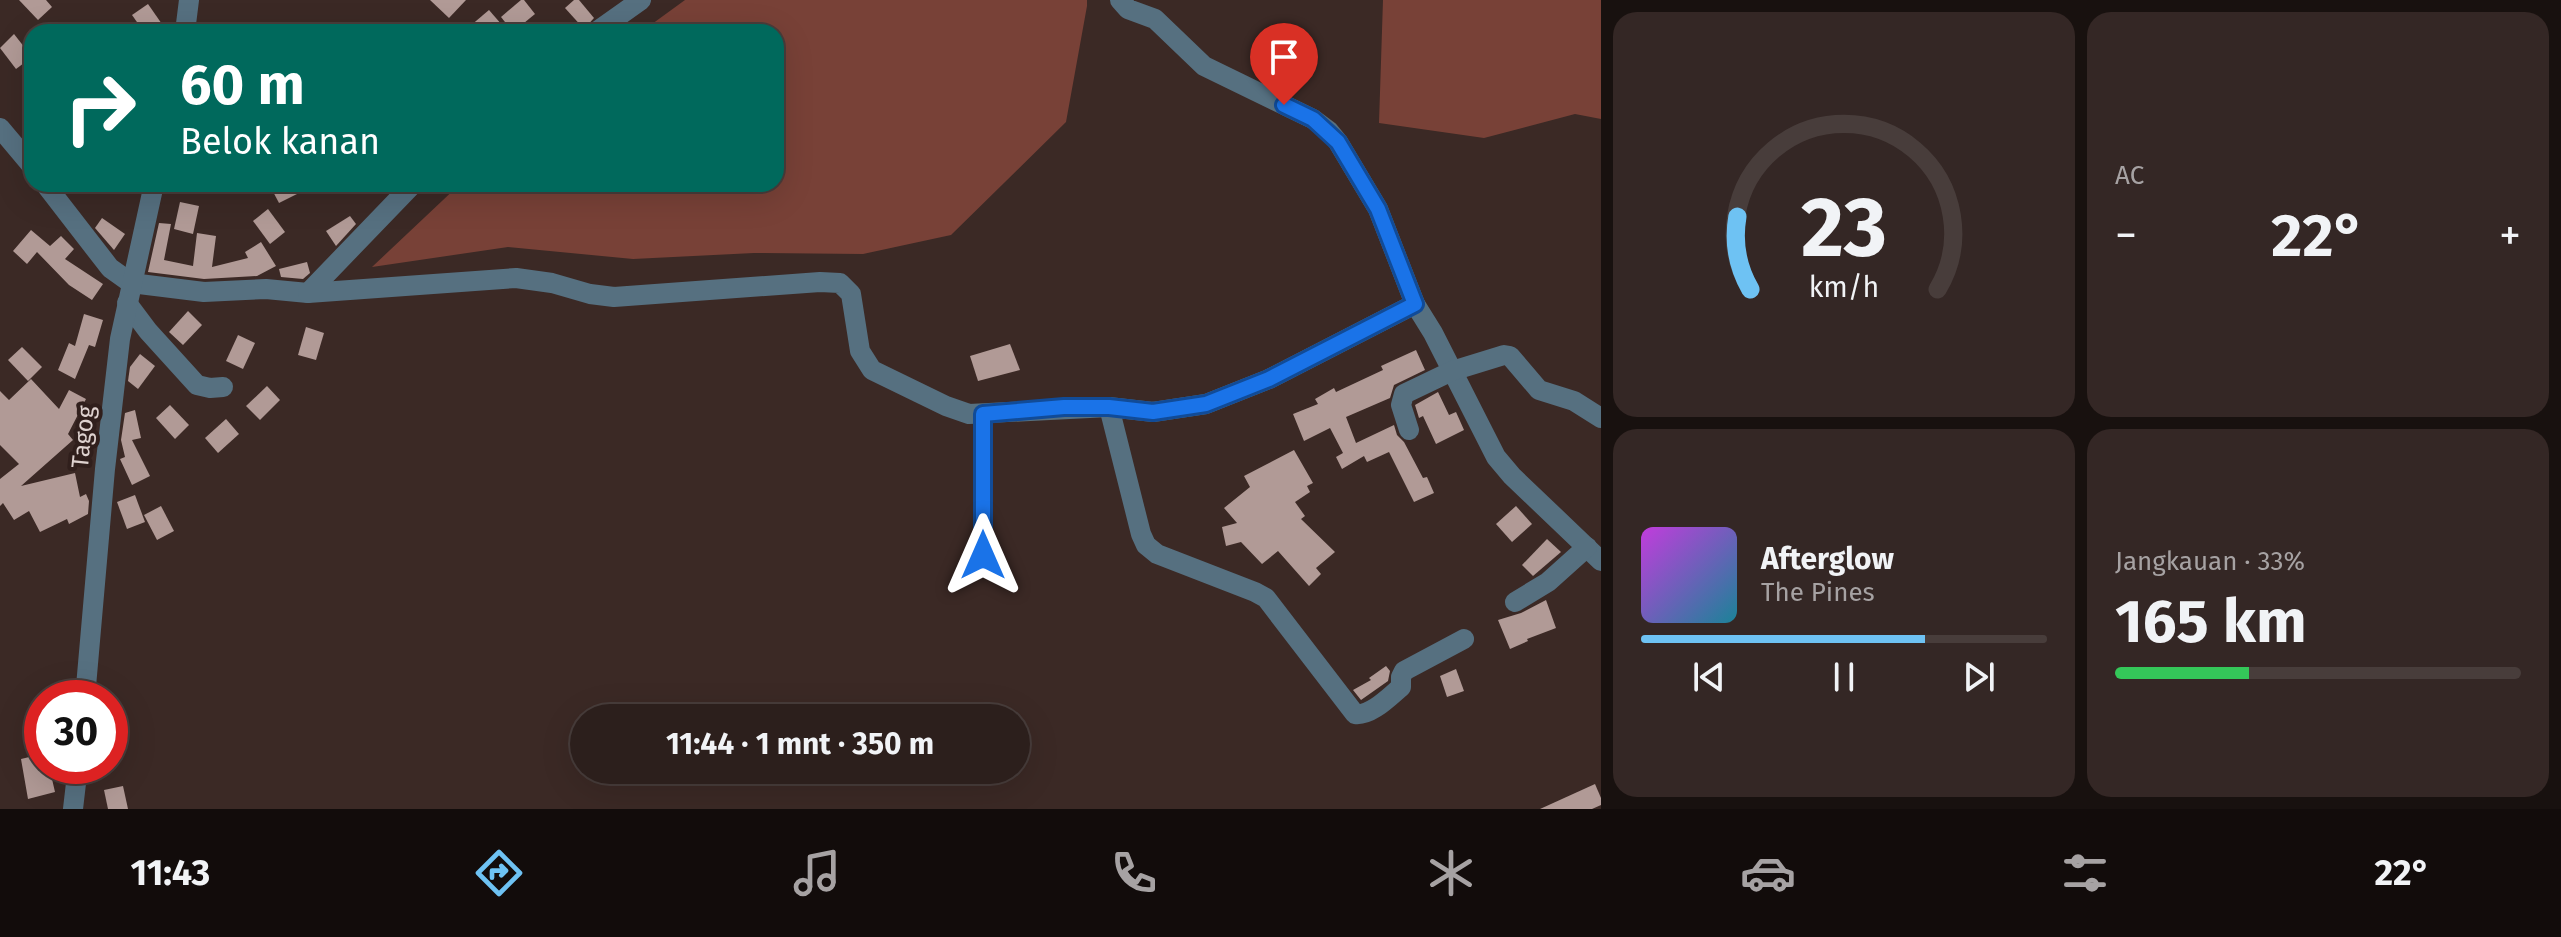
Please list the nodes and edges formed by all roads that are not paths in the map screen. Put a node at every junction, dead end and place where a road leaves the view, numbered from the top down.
1 (189, 0) edge
2 (641, 0) edge
3 (1120, 0) edge
4 (618, 7) edge
5 (186, 24) edge
6 (603, 24) edge
7 (0, 128) edge
8 (24, 156) edge
9 (51, 192) edge
10 (152, 192) edge
11 (405, 192) edge
12 (129, 293) junction
13 (308, 293) junction
14 (1415, 304) junction
15 (1452, 371) junction
16 (223, 387) dead end
17 (1109, 407) junction
18 (983, 414) junction
19 (1601, 418) edge
20 (1409, 430) dead end
21 (1594, 554) edge
22 (983, 555) dead end
23 (1515, 602) dead end
24 (1464, 639) dead end
25 (87, 680) edge
26 (76, 784) edge
27 (73, 809) edge

1 - 5 street
2 - 4 street
3 - 14 street
4 - 6 street
7 - 8 street
9 - 12 street
10 - 12 street, Tagog
11 - 13 street
12 - 13 street
12 - 16 street
12 - 25 street, Tagog
13 - 18 street
14 - 15 street
14 - 17 street
15 - 19 street
15 - 20 street
15 - 21 street
17 - 18 street
17 - 24 street
18 - 22 street
21 - 23 street
26 - 27 street

